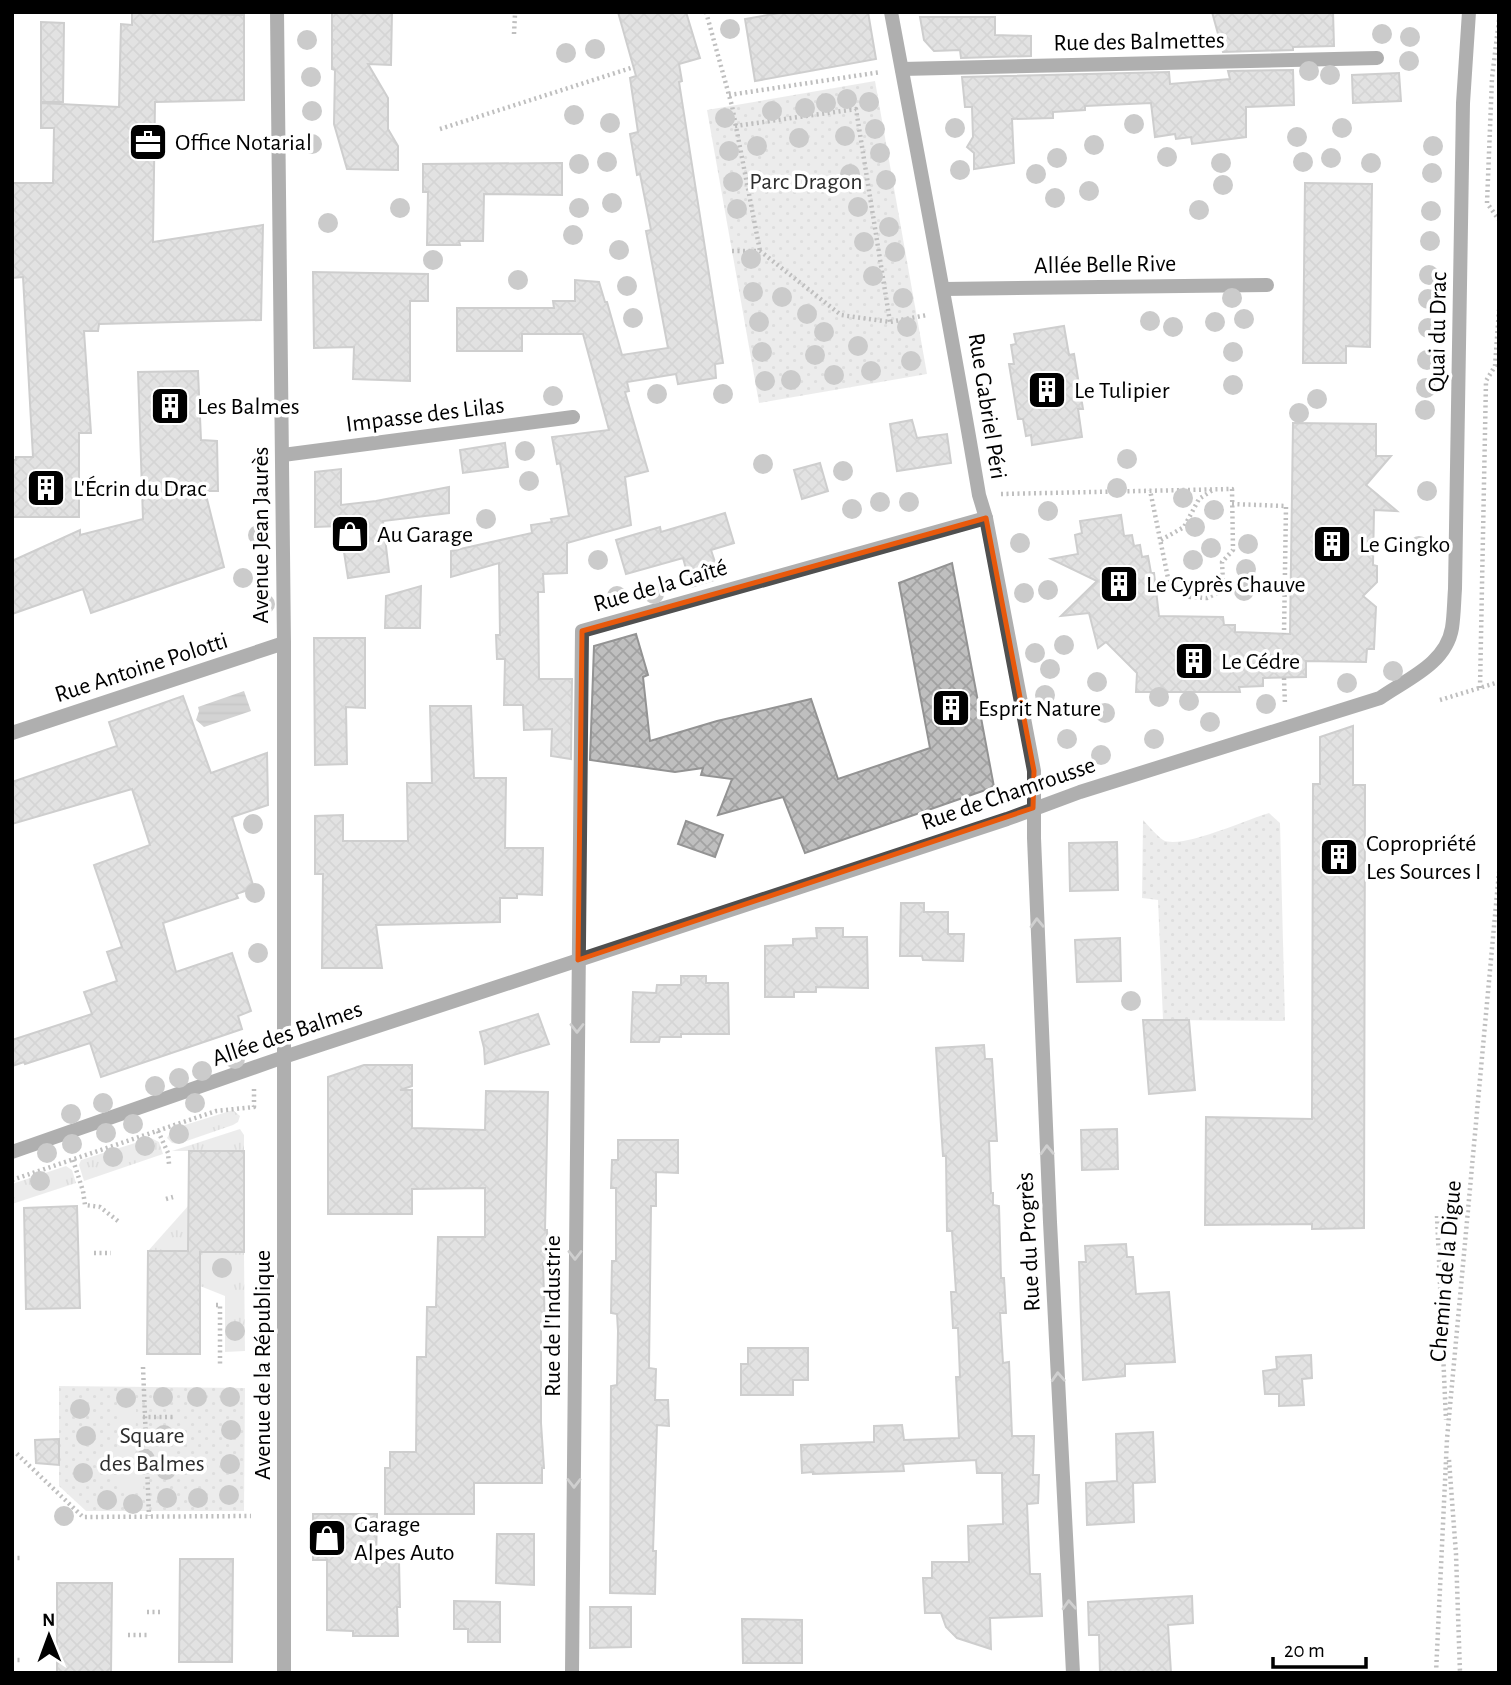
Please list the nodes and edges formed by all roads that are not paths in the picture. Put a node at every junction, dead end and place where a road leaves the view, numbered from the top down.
1 (277, 12) edge
2 (891, 12) edge
3 (1469, 12) edge
4 (1377, 58) dead end
5 (902, 69) junction
6 (1267, 285) dead end
7 (944, 289) junction
8 (573, 417) dead end
9 (283, 455) junction
10 (986, 517) junction
11 (284, 643) junction
12 (1444, 652) joint
13 (12, 733) edge
14 (1033, 808) junction
15 (578, 960) junction
16 (284, 1057) junction
17 (12, 1152) edge
18 (284, 1673) edge
19 (572, 1673) edge
20 (1073, 1673) edge

1 - 9 street, Avenue Jean Jaurès
2 - 5 street, Rue Gabriel Péri
3 - 12 street, Quai du Drac
4 - 5 street, Rue des Balmettes
5 - 7 street, Rue Gabriel Péri
6 - 7 street, Allée Belle Rive
7 - 10 street, Rue Gabriel Péri
8 - 9 street, Impasse des Lilas
9 - 11 street, Avenue Jean Jaurès
10 - 14 street, Rue Gabriel Péri
10 - 15 street, Rue de la Gaîté
11 - 13 street, Rue Antoine Polotti
11 - 16 street, Avenue Jean Jaurès
12 - 14 street, Rue de Chamrousse
14 - 15 street, Rue de Chamrousse
20 -> 14 street, Rue du Progrès
15 - 16 street, Allée des Balmes
15 -> 19 street, Rue de l'Industrie
16 - 17 street, Allée des Balmes
16 - 18 street, Avenue de la République

